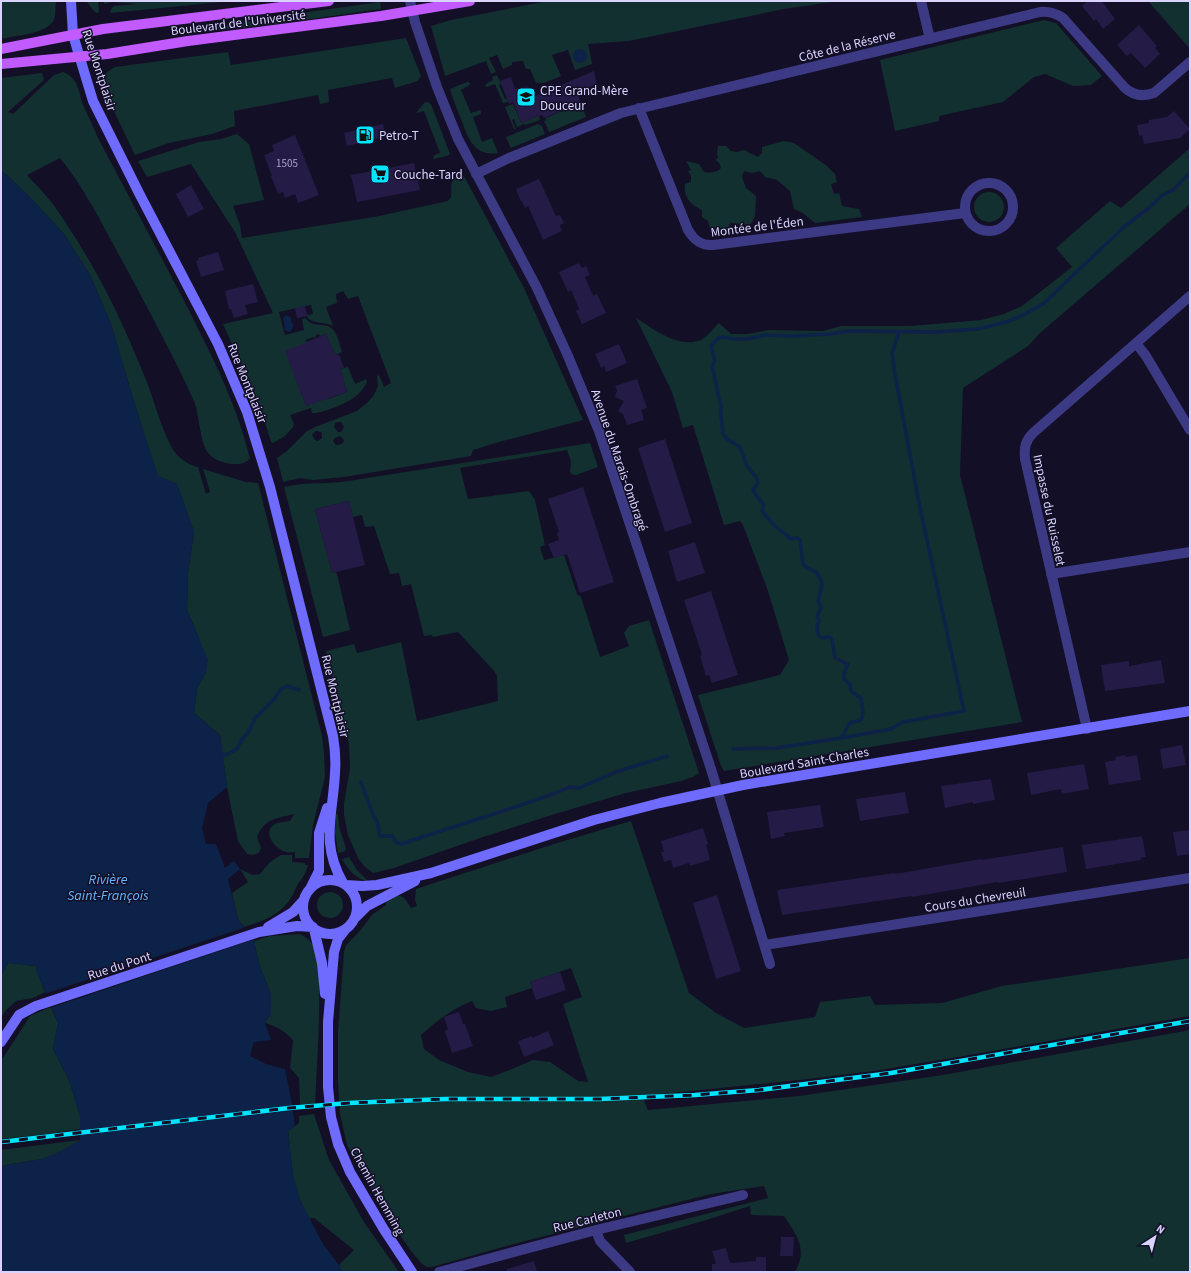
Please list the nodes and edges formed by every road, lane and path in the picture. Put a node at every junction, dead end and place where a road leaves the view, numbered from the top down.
1 (71, 1) edge
2 (329, 1) edge
3 (410, 1) edge
4 (470, 1) edge
5 (921, 1) edge
6 (412, 12) junction
7 (73, 35) junction
8 (930, 39) junction
9 (1, 49) edge
10 (80, 56) junction
11 (1190, 62) edge
12 (1, 64) edge
13 (639, 108) junction
14 (476, 174) junction
15 (965, 213) junction
16 (1190, 296) edge
17 (1136, 343) junction
18 (1190, 430) edge
19 (1190, 552) edge
20 (1051, 574) junction
21 (1190, 711) edge
22 (1087, 728) junction
23 (718, 790) junction
24 (332, 797) junction
25 (431, 873) junction
26 (1190, 878) edge
27 (345, 884) junction
28 (306, 896) junction
29 (356, 917) junction
30 (314, 928) junction
31 (345, 930) junction
32 (259, 932) junction
33 (765, 945) junction
34 (770, 964) dead end
35 (328, 1022) junction
36 (1, 1042) edge
37 (743, 1195) dead end
38 (596, 1230) junction
39 (412, 1272) edge
40 (438, 1272) edge
41 (630, 1272) edge

1 - 7 street, Rue Montplaisir
2 - 7 main road, Boulevard de l'Université
3 - 6 street, Avenue du Marais-Ombragé
4 - 6 main road, Boulevard de l'Université
5 - 8 street
6 - 10 main road, Boulevard de l'Université
6 - 14 street, Avenue du Marais-Ombragé
7 - 9 main road, Boulevard de l'Université
7 - 10 street, Rue Montplaisir
8 - 11 street, Côte de la Réserve
8 - 13 street, Côte de la Réserve
10 - 12 main road, Boulevard de l'Université
10 - 24 street, Rue Montplaisir
13 - 14 street, Côte de la Réserve
13 - 15 street, Montée de l'Éden
14 - 23 street, Avenue du Marais-Ombragé
15 - 15 street
16 - 17 street, Impasse du Ruisselet
17 - 18 street
17 - 20 street, Impasse du Ruisselet
19 - 20 street
20 - 22 street, Impasse du Ruisselet
21 - 22 street, Boulevard Saint-Charles
22 - 23 street, Boulevard Saint-Charles
23 - 25 street, Boulevard Saint-Charles
23 - 33 street, Avenue du Marais-Ombragé
24 - 27 street, Rue Montplaisir
24 - 28 street, Rue Montplaisir
25 - 27 street, Boulevard Saint-Charles
25 - 29 street, Boulevard Saint-Charles
26 - 33 street, Cours du Chevreuil
27 - 28 street
27 - 29 street
28 - 30 street
28 - 32 street
29 - 31 street
30 - 31 street
30 - 32 street
30 - 35 street, Chemin Hemming
31 - 35 street, Chemin Hemming
32 - 36 street, Rue du Pont
33 - 34 street, Avenue du Marais-Ombragé
35 - 39 street, Chemin Hemming
37 - 38 street, Rue Carleton
38 - 40 street, Rue Carleton
38 - 41 street

